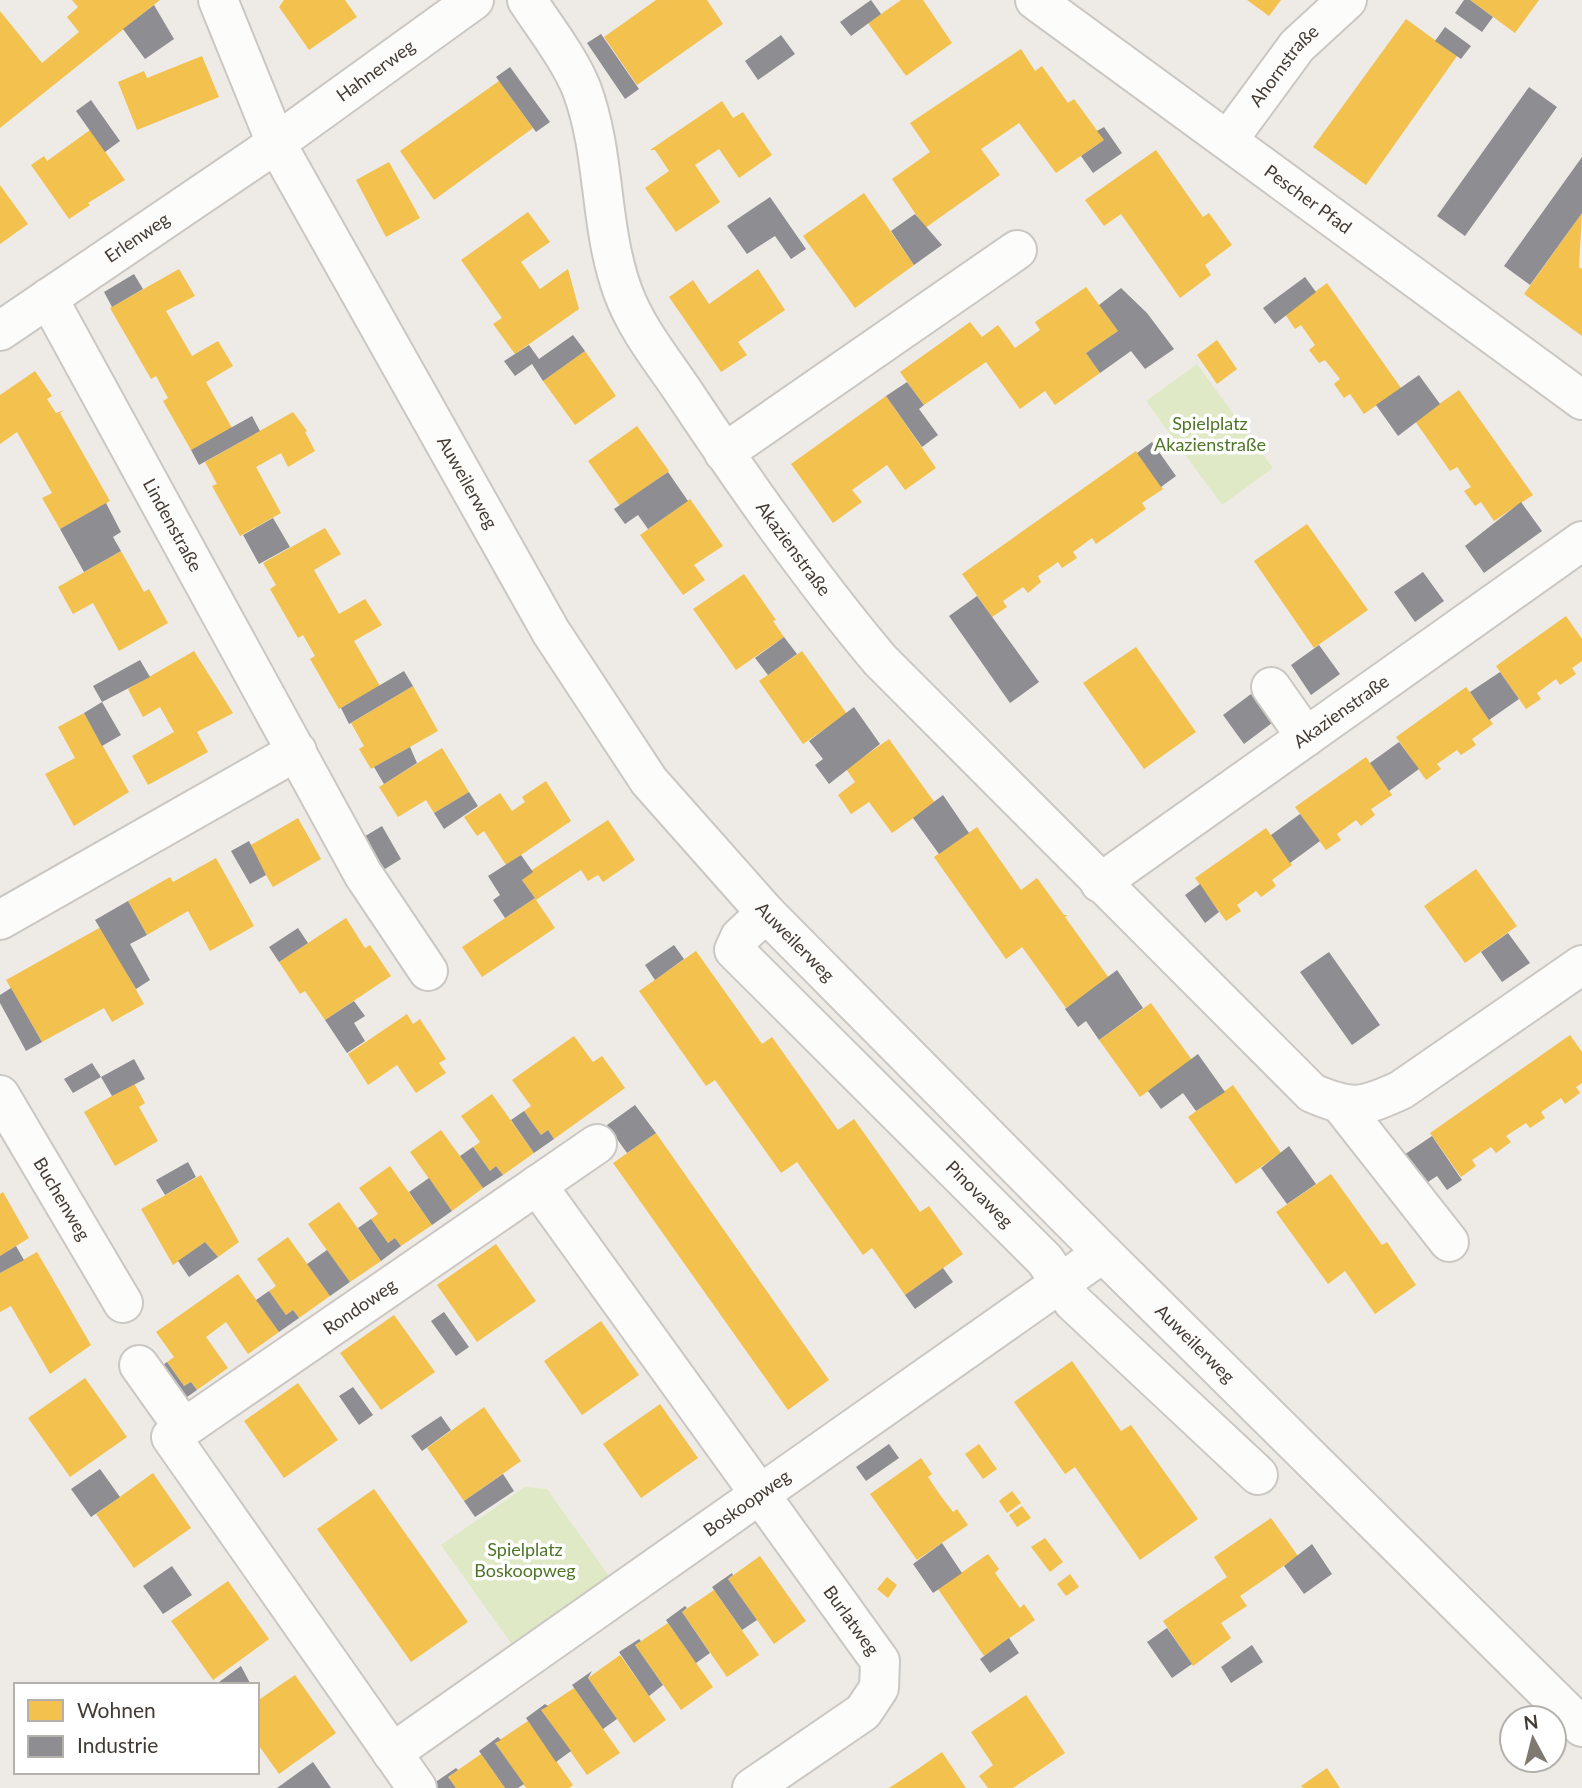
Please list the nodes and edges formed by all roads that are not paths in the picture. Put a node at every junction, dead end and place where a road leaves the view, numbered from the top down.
1 (218, 0) edge
2 (474, 0) edge
3 (527, 0) edge
4 (1035, 0) edge
5 (1347, 0) edge
6 (1228, 140) junction
7 (276, 143) junction
8 (1017, 250) dead end
9 (48, 298) junction
10 (0, 331) edge
11 (1582, 400) edge
12 (724, 453) junction
13 (1582, 541) edge
14 (1271, 687) dead end
15 (1306, 737) junction
16 (297, 751) junction
17 (1100, 883) junction
18 (766, 913) junction
19 (0, 920) edge
20 (1582, 965) edge
21 (428, 971) dead end
22 (0, 1095) edge
23 (1342, 1106) junction
24 (597, 1144) dead end
25 (537, 1185) junction
26 (1449, 1242) dead end
27 (1103, 1253) junction
28 (1061, 1284) junction
29 (123, 1303) dead end
30 (139, 1365) dead end
31 (183, 1427) junction
32 (1258, 1475) dead end
33 (760, 1497) junction
34 (1582, 1727) edge
35 (392, 1753) junction
36 (417, 1788) edge
37 (752, 1788) edge

1 - 7 street, Auweilerweg
2 - 7 street, Hahnerweg
3 - 12 street, Akazienstraße
4 - 6 street, Pescher Pfad
5 - 6 street, Ahornstraße
6 - 11 street, Pescher Pfad
7 - 9 street, Erlenweg
7 - 18 street, Auweilerweg
8 - 12 street
9 - 10 street, Erlenweg
9 - 16 street, Lindenstraße
12 - 17 street, Akazienstraße
13 - 15 street, Akazienstraße
14 - 15 street
15 - 17 street, Akazienstraße
16 - 19 street
16 - 21 street, Lindenstraße
17 - 23 street, Akazienstraße
18 - 27 street, Auweilerweg
18 - 28 street, Pinovaweg
20 - 23 street
22 - 29 street, Buchenweg
23 - 26 street, Akazienstraße
24 - 25 street, Rondoweg
25 - 31 street, Rondoweg
25 - 33 street
27 - 28 street, Boskoopweg
27 - 34 street, Auweilerweg
28 - 32 street, Pinovaweg
28 - 33 street, Boskoopweg
30 - 31 street
31 - 35 street
33 - 35 street, Boskoopweg
33 - 37 street, Burlatweg
35 - 36 street

